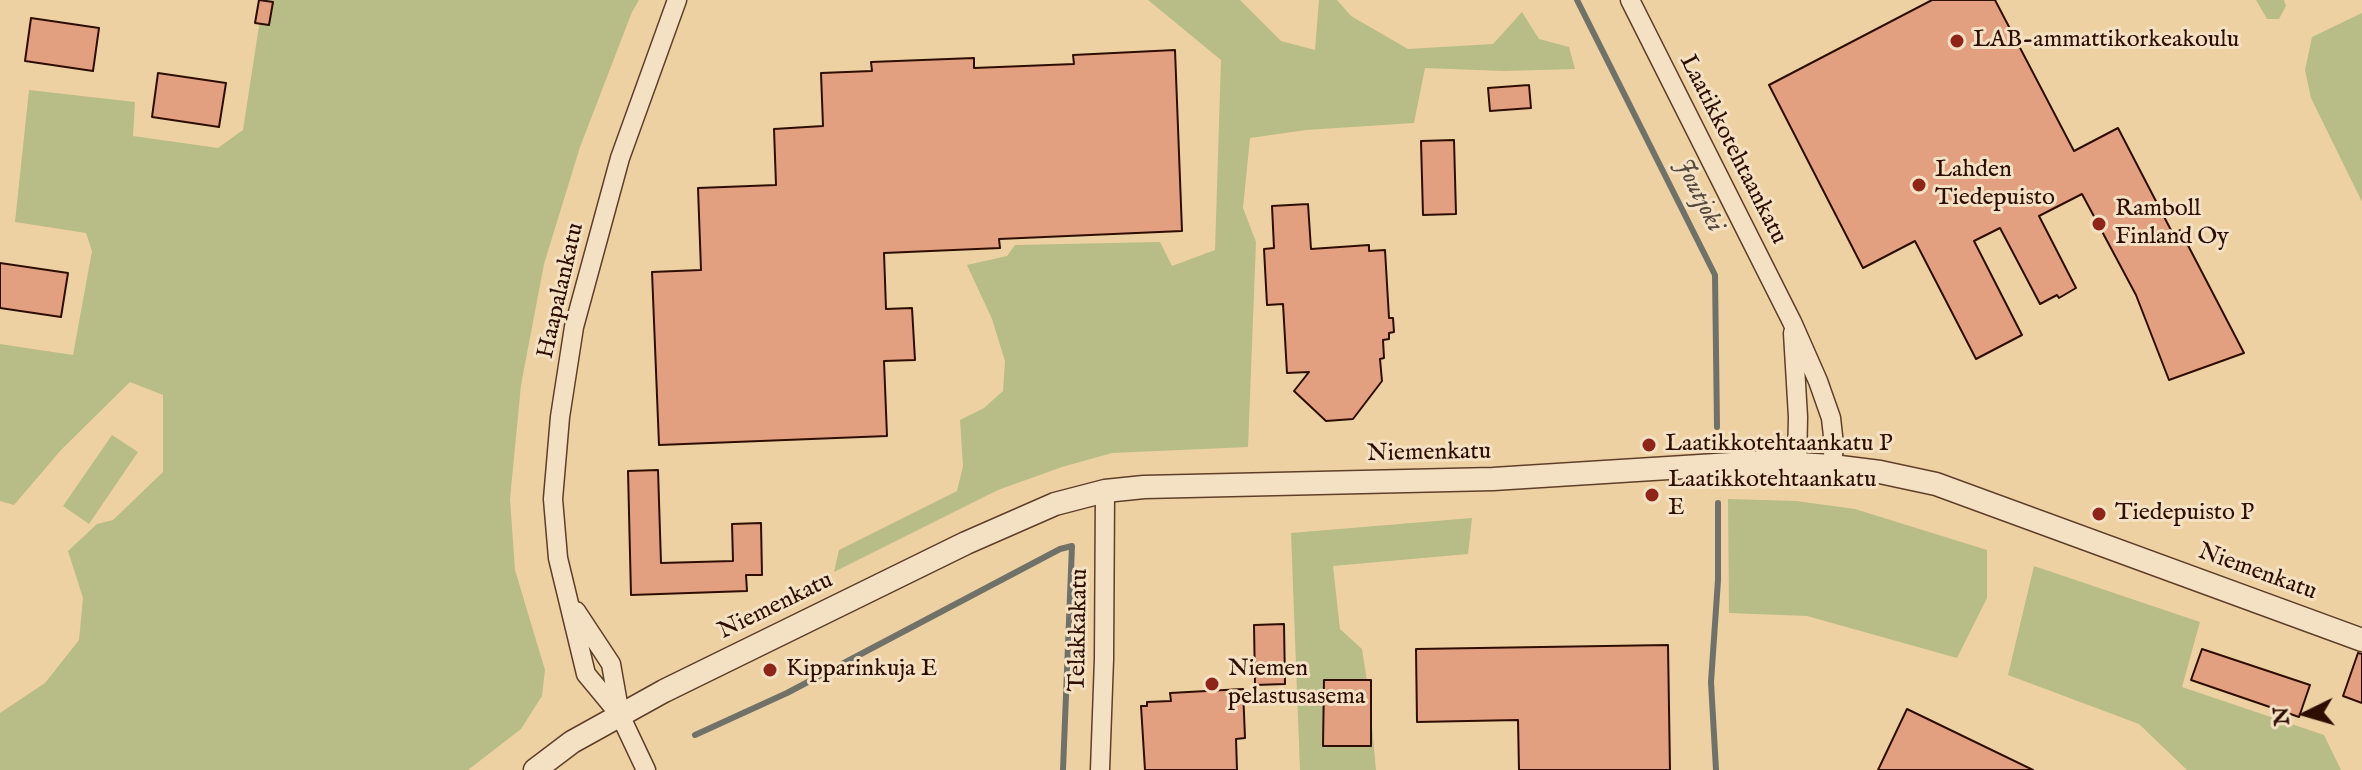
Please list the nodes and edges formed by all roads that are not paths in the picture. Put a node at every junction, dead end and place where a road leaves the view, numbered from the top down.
1 (677, 0) edge
2 (1630, 0) edge
3 (1792, 322) junction
4 (1797, 464) junction
5 (1832, 466) junction
6 (1105, 491) junction
7 (570, 602) junction
8 (2362, 640) edge
9 (620, 715) junction
10 (535, 770) edge
11 (646, 770) edge
12 (1100, 770) edge

1 - 7 street, Haapalankatu
2 - 3 street, Laatikkotehtaankatu
3 - 4 street, Laatikkotehtaankatu
3 - 5 street, Laatikkotehtaankatu
4 - 5 street, Niemenkatu
4 - 6 street, Niemenkatu
5 - 8 street, Niemenkatu
6 - 9 street, Niemenkatu
6 - 12 street, Telakkakatu
7 - 9 street, Haapalankatu
7 - 9 street, Haapalankatu
9 - 10 street, Niemenkatu
9 - 11 street

